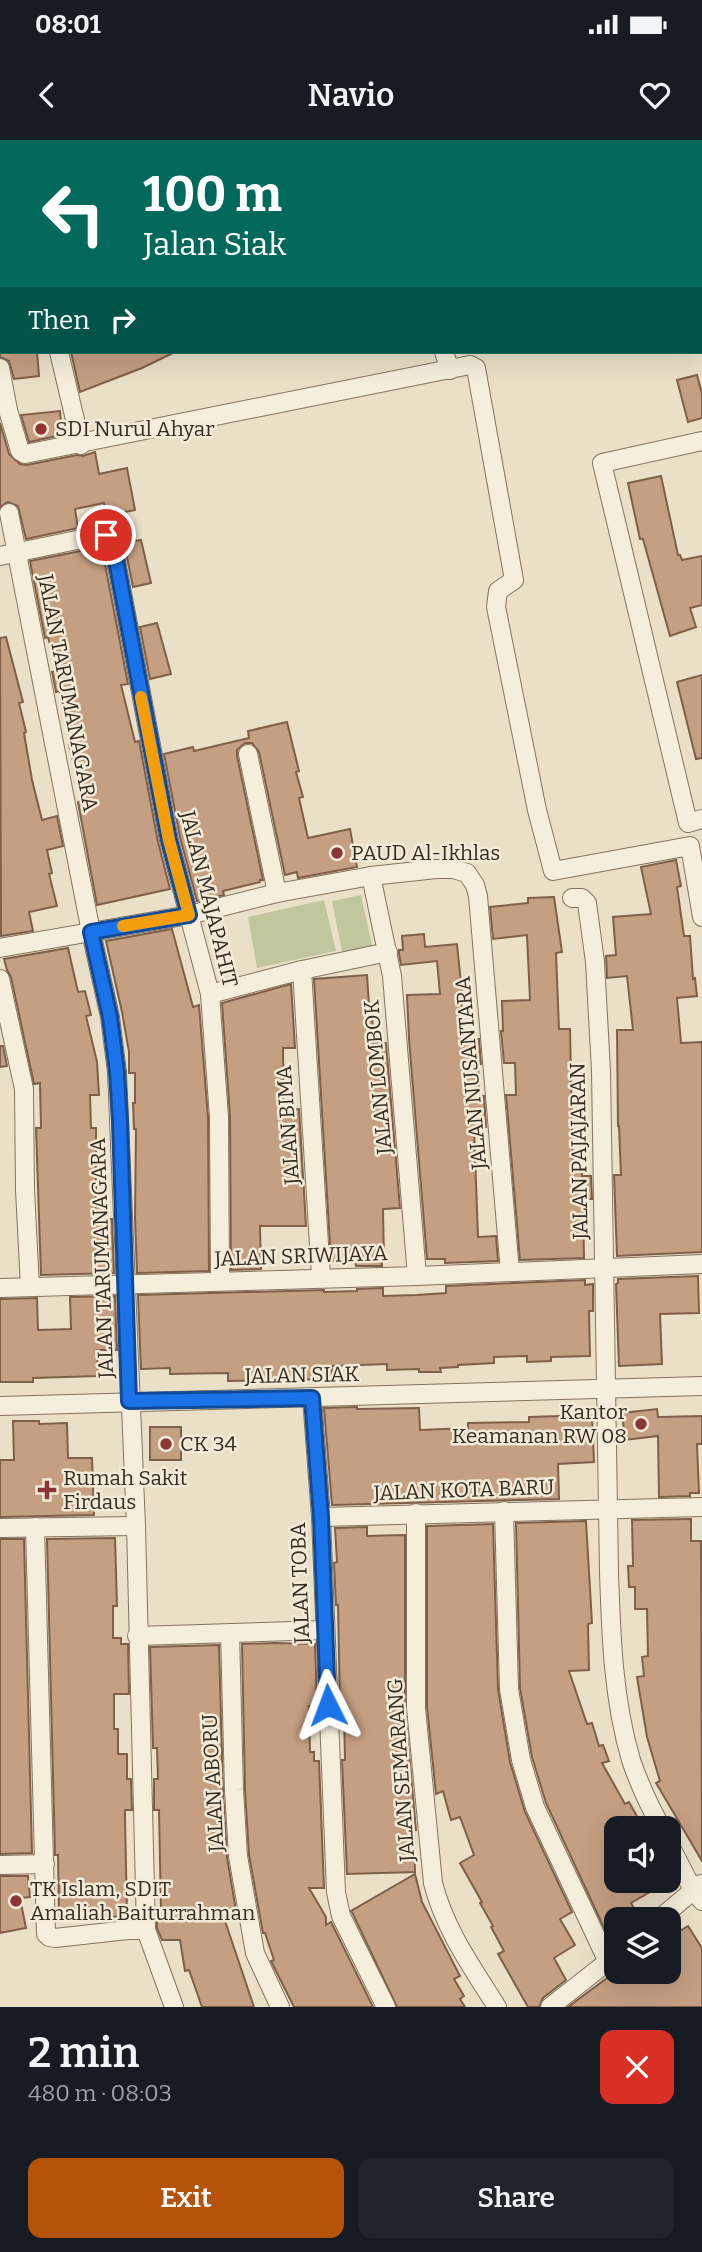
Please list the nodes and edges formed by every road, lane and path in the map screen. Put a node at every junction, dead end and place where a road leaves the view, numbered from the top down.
1 (59, 354) edge
2 (445, 354) edge
3 (0, 368) edge
4 (450, 370) junction
5 (702, 441) edge
6 (81, 445) junction
7 (9, 513) dead end
8 (8, 554) edge
9 (248, 754) dead end
10 (702, 819) edge
11 (695, 854) edge
12 (371, 876) junction
13 (277, 893) junction
14 (572, 898) dead end
15 (189, 915) junction
16 (702, 917) edge
17 (91, 932) junction
18 (0, 948) edge
19 (388, 952) junction
20 (302, 970) junction
21 (0, 979) edge
22 (210, 994) junction
23 (702, 1264) edge
24 (603, 1268) junction
25 (510, 1272) junction
26 (417, 1276) junction
27 (321, 1277) junction
28 (220, 1280) junction
29 (126, 1284) junction
30 (30, 1287) junction
31 (0, 1288) edge
32 (702, 1386) edge
33 (606, 1387) junction
34 (312, 1398) junction
35 (129, 1401) junction
36 (0, 1406) edge
37 (702, 1507) edge
38 (609, 1509) junction
39 (504, 1511) junction
40 (416, 1513) junction
41 (321, 1517) junction
42 (136, 1526) junction
43 (35, 1527) junction
44 (0, 1528) edge
45 (324, 1630) junction
46 (230, 1633) junction
47 (137, 1636) junction
48 (656, 1816) edge
49 (681, 1863) edge
50 (45, 1864) junction
51 (0, 1865) edge
52 (699, 1892) edge
53 (677, 1907) edge
54 (146, 1930) junction
55 (604, 1943) edge
56 (604, 1965) edge
57 (174, 2007) edge
58 (280, 2007) edge
59 (386, 2007) edge
60 (497, 2007) edge
61 (550, 2007) edge

1 - 6 street
2 - 4 street
3 - 6 street
4 - 6 street
4 - 11 street
5 - 10 street
7 - 8 street, JALAN TARUMANAGARA
8 - 15 street, JALAN MAJAPAHIT
8 - 17 street, JALAN TARUMANAGARA
9 - 13 street
11 - 16 street
12 - 13 street
12 - 19 street, JALAN LOMBOK
12 - 25 street, JALAN NUSANTARA
13 - 15 street
14 - 24 street, JALAN PAJAJARAN
15 - 17 street
15 - 22 street, JALAN MAJAPAHIT
17 - 18 street
17 - 29 street, JALAN TARUMANAGARA
19 - 20 street
19 - 26 street, JALAN LOMBOK
20 - 22 street
20 - 27 street, JALAN BIMA
21 - 30 street
22 - 28 street, JALAN MAJAPAHIT
23 - 24 street, JALAN SRIWIJAYA
24 - 25 street, JALAN SRIWIJAYA
24 - 33 street, JALAN PAJAJARAN
25 - 26 street, JALAN SRIWIJAYA
26 - 27 street, JALAN SRIWIJAYA
27 - 28 street, JALAN SRIWIJAYA
28 - 29 street, JALAN SRIWIJAYA
29 - 30 street, JALAN SRIWIJAYA
29 - 35 street, JALAN TARUMANAGARA
30 - 31 street, JALAN SRIWIJAYA
32 - 33 street, JALAN SIAK
33 - 34 street, JALAN SIAK
33 - 38 street
34 - 35 street, JALAN SIAK
34 - 41 street, JALAN TOBA
35 - 36 street, JALAN SIAK
35 - 42 street, JALAN TARUMANAGARA
37 - 38 street, JALAN KOTA BARU
38 - 39 street, JALAN KOTA BARU
38 - 48 street
39 - 40 street, JALAN KOTA BARU
39 - 55 street
40 - 41 street, JALAN KOTA BARU
40 - 60 street, JALAN SEMARANG
41 - 45 street, JALAN TOBA
42 - 43 street
42 - 47 street, JALAN TARUMANAGARA
43 - 44 street
43 - 50 street
45 - 46 street
45 - 59 street, JALAN TOBA
46 - 47 street
46 - 58 street, JALAN ABORU
47 - 54 street, JALAN TARUMANAGARA
49 - 52 street
50 - 51 street
50 - 54 street
52 - 53 street
54 - 57 street, JALAN TARUMANAGARA
56 - 61 street

